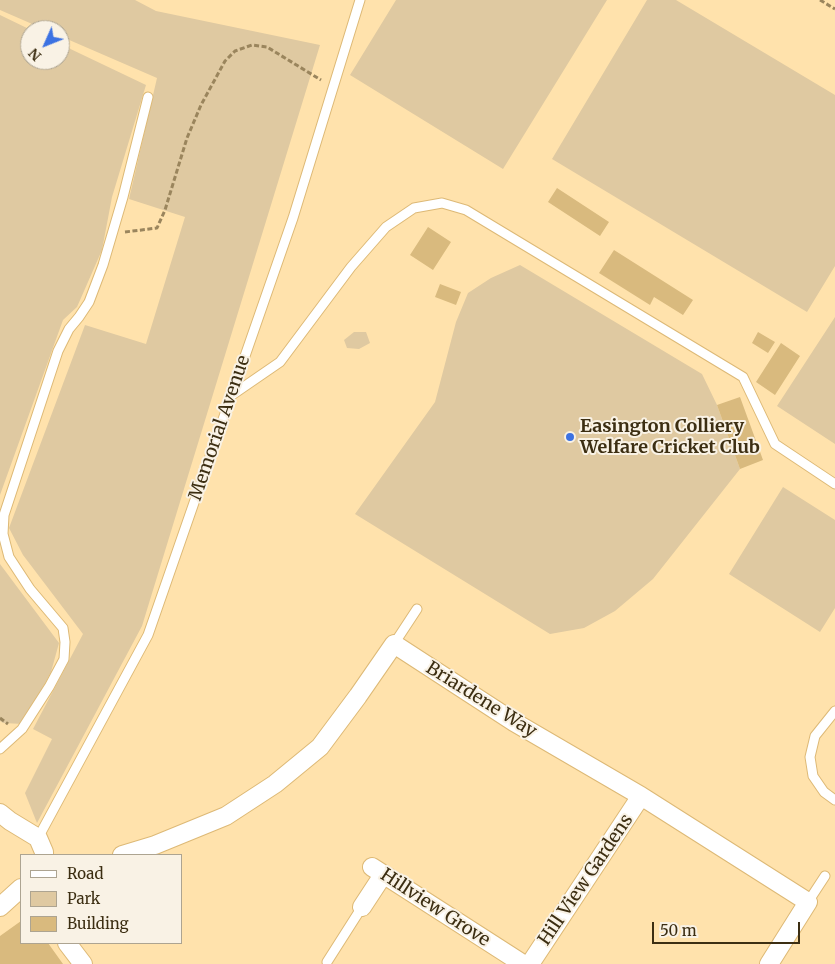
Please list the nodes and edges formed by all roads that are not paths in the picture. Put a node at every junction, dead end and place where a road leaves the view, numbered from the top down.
1 (360, 0) edge
2 (148, 97) dead end
3 (231, 395) junction
4 (835, 484) edge
5 (417, 609) dead end
6 (394, 644) junction
7 (835, 711) edge
8 (0, 749) edge
9 (641, 796) junction
10 (835, 800) edge
11 (0, 813) edge
12 (38, 838) junction
13 (44, 854) edge
14 (126, 854) edge
15 (825, 876) dead end
16 (20, 889) edge
17 (808, 902) junction
18 (362, 907) joint
19 (0, 908) edge
20 (68, 944) edge
21 (327, 962) dead end
22 (83, 964) edge
23 (523, 964) edge
24 (530, 964) edge
25 (769, 964) edge

1 - 3 lane, Memorial Avenue
2 - 8 lane
3 - 4 lane
3 - 12 lane, Memorial Avenue
5 - 6 lane
6 - 9 street, Briardene Way
6 - 14 street
7 - 10 lane
9 - 17 street, Briardene Way
9 - 24 street, Hill View Gardens
11 - 12 street
12 - 13 street
15 - 17 lane
16 - 19 street
17 - 25 street
18 - 21 lane
18 - 23 street, Hillview Grove
20 - 22 street

